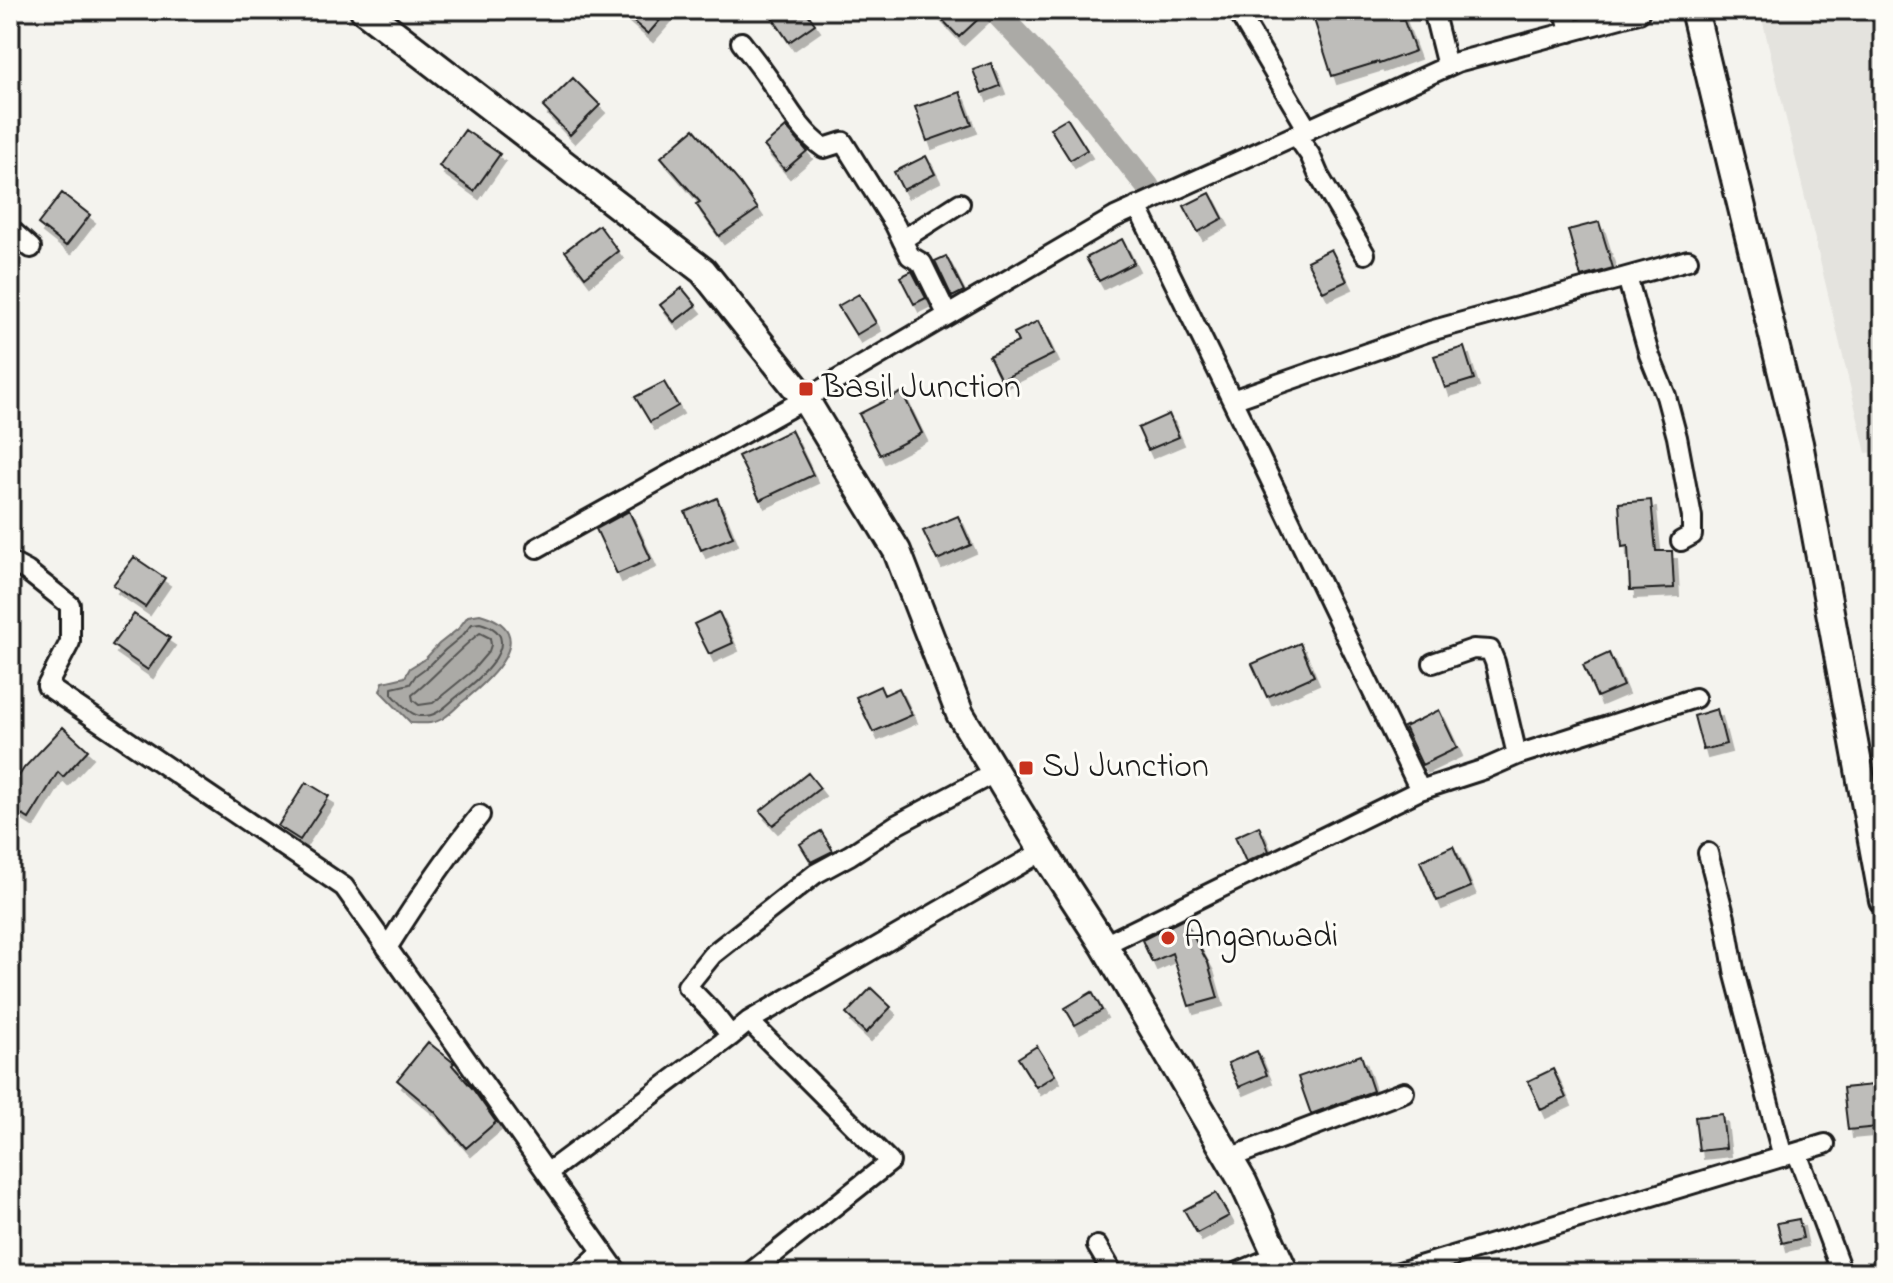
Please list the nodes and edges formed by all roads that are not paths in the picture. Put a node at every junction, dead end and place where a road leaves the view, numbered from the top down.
1 (364, 10) edge
2 (1237, 10) edge
3 (1433, 10) edge
4 (1565, 10) edge
5 (1694, 10) edge
6 (1639, 13) dead end
7 (1570, 32) junction
8 (741, 42) dead end
9 (1447, 66) junction
10 (1302, 132) junction
11 (960, 203) dead end
12 (1137, 206) junction
13 (10, 229) edge
14 (902, 240) junction
15 (31, 248) dead end
16 (1365, 254) dead end
17 (1688, 260) dead end
18 (1627, 277) junction
19 (947, 314) junction
20 (805, 399) junction
21 (1232, 400) junction
22 (1681, 541) dead end
23 (537, 548) dead end
24 (10, 562) edge
25 (1433, 663) dead end
26 (1695, 698) dead end
27 (1517, 755) junction
28 (996, 772) junction
29 (1420, 790) junction
30 (480, 815) dead end
31 (1043, 851) junction
32 (1708, 853) dead end
33 (1883, 900) edge
34 (1104, 945) junction
35 (387, 948) junction
36 (749, 1021) junction
37 (731, 1036) junction
38 (1404, 1092) dead end
39 (1825, 1144) dead end
40 (1790, 1155) junction
41 (1229, 1158) junction
42 (547, 1173) junction
43 (1097, 1246) dead end
44 (603, 1251) junction
45 (1280, 1265) edge
46 (579, 1273) edge
47 (618, 1273) edge
48 (750, 1273) edge
49 (1113, 1273) edge
50 (1236, 1273) edge
51 (1396, 1273) edge
52 (1842, 1273) edge

1 - 20 main road
2 - 10 street
3 - 9 street
4 - 7 street
5 - 33 main road
6 - 7 street
7 - 9 street
8 - 14 street
9 - 10 street
10 - 12 street
10 - 16 street
11 - 14 street
12 - 19 street
12 - 21 street
13 - 15 street
14 - 19 street
17 - 18 street
18 - 21 street
18 - 22 street
19 - 20 street
20 - 23 street
20 - 28 main road
21 - 29 street
24 - 35 street
25 - 27 street
26 - 27 street
27 - 29 street
28 - 31 main road
28 - 37 street
29 - 34 street
30 - 35 street
31 - 34 main road
31 - 36 street
32 - 40 street
34 - 41 main road
35 - 42 street
36 - 37 street
36 - 48 street
37 - 42 street
38 - 41 street
39 - 40 street
40 - 51 street
40 - 52 street
41 - 45 main road
42 - 44 street
43 - 49 street
44 - 46 street
44 - 47 street
45 - 50 street

